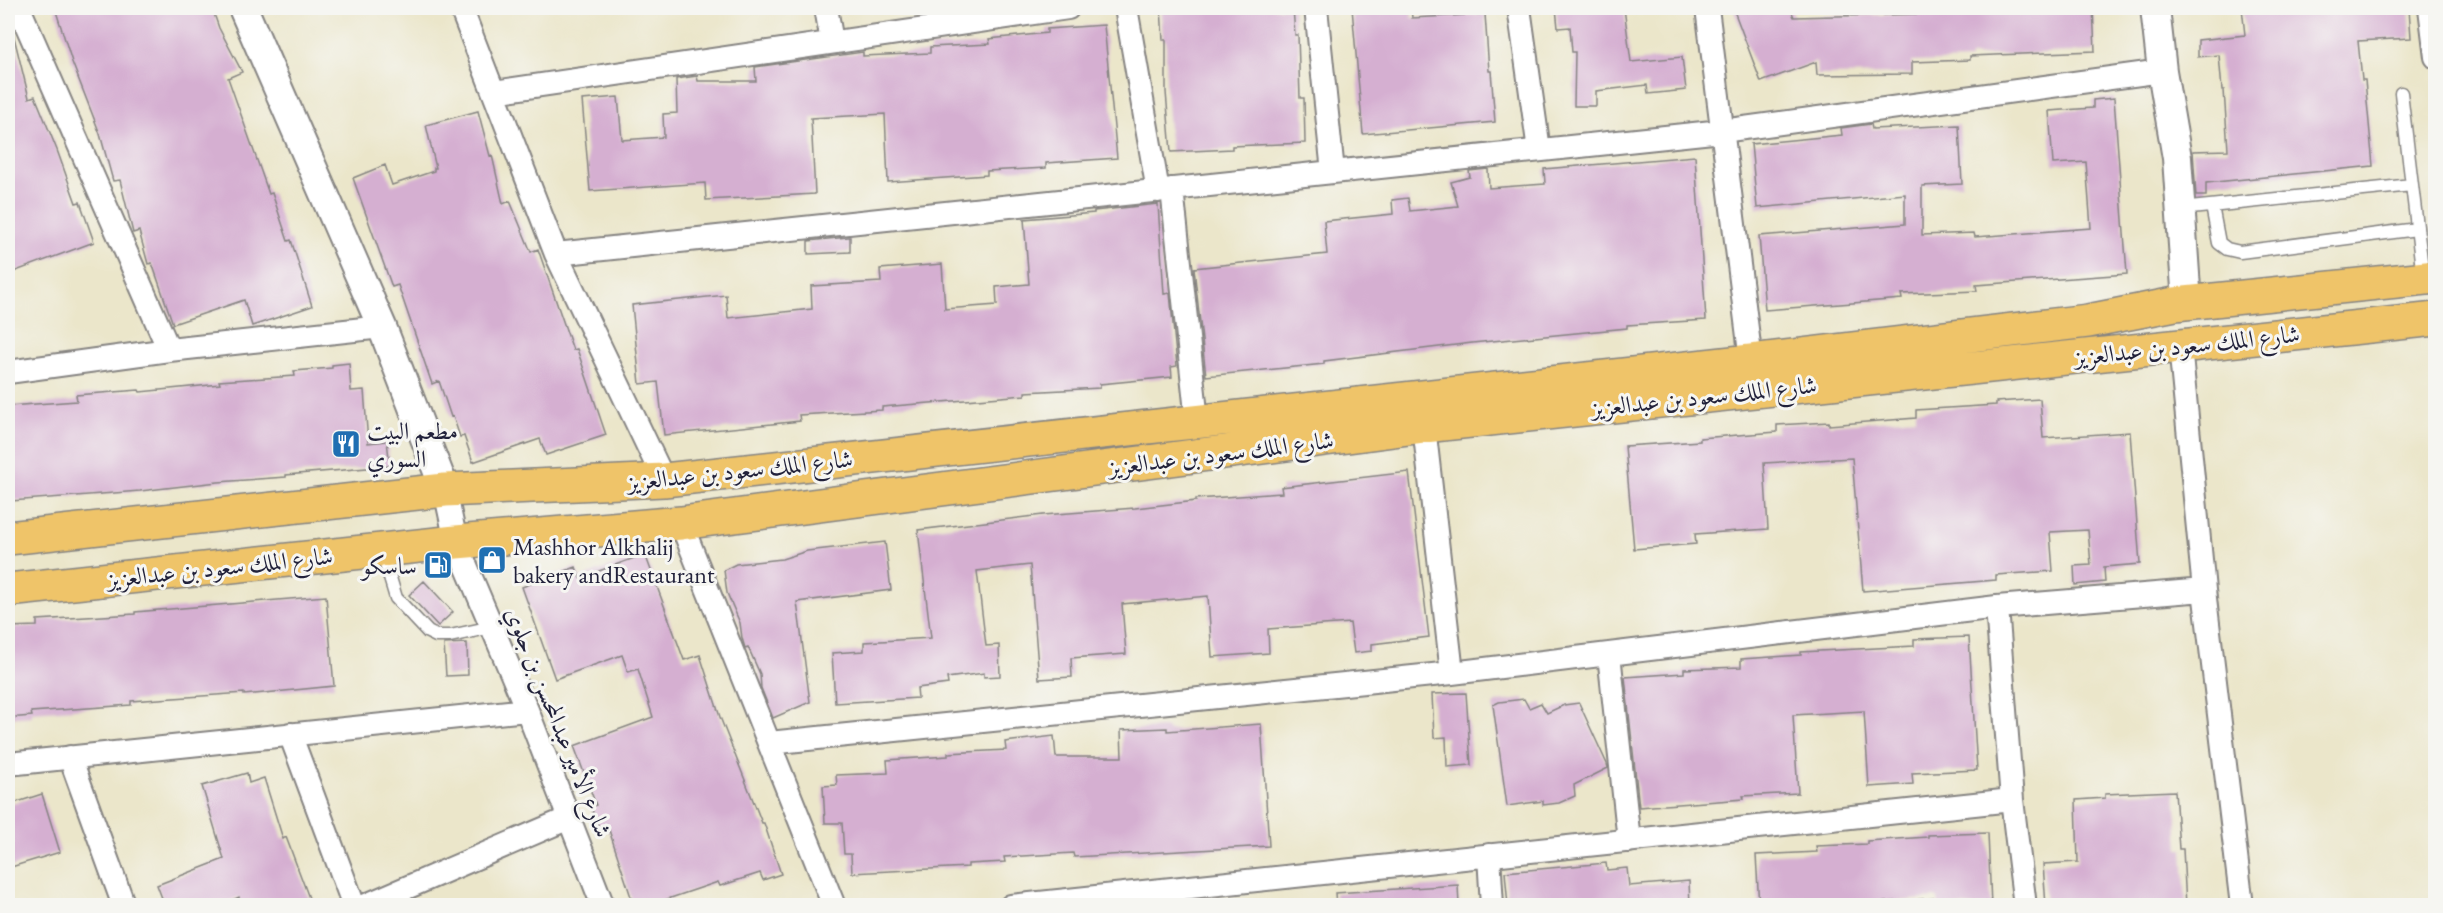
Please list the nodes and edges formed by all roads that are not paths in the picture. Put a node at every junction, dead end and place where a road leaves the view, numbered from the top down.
1 (19, 8) edge
2 (243, 8) edge
3 (461, 8) edge
4 (826, 8) edge
5 (1068, 8) edge
6 (1126, 8) edge
7 (1316, 8) edge
8 (1519, 8) edge
9 (1707, 8) edge
10 (2155, 8) edge
11 (2430, 8) edge
12 (832, 42) junction
13 (2436, 57) edge
14 (2162, 71) junction
15 (494, 92) junction
16 (2402, 93) dead end
17 (1722, 131) junction
18 (1539, 150) junction
19 (1333, 172) junction
20 (2412, 185) junction
21 (1165, 190) junction
22 (2212, 206) junction
23 (2181, 209) junction
24 (2417, 229) junction
25 (556, 254) junction
26 (2433, 302) edge
27 (2181, 303) junction
28 (2088, 321) junction
29 (382, 327) junction
30 (2180, 346) junction
31 (169, 350) junction
32 (1751, 361) junction
33 (8, 372) edge
34 (1197, 421) junction
35 (1424, 426) junction
36 (664, 480) junction
37 (445, 490) junction
38 (681, 524) junction
39 (8, 538) edge
40 (456, 542) junction
41 (382, 550) junction
42 (8, 590) edge
43 (2204, 590) junction
44 (1997, 607) junction
45 (492, 627) junction
46 (1609, 654) junction
47 (1452, 673) junction
48 (527, 710) junction
49 (290, 734) junction
50 (769, 743) junction
51 (70, 757) junction
52 (8, 764) edge
53 (2012, 801) junction
54 (569, 818) junction
55 (1629, 841) junction
56 (1489, 855) junction
57 (124, 906) edge
58 (354, 906) edge
59 (364, 906) edge
60 (603, 906) edge
61 (834, 906) edge
62 (1011, 906) edge
63 (1492, 906) edge
64 (2025, 906) edge
65 (2242, 906) edge

1 - 31 street
2 - 29 street
3 - 15 street
4 - 12 street
5 - 12 street
6 - 21 street
7 - 19 street
8 - 18 street
9 - 17 street
10 - 14 street
11 - 13 street
12 - 15 street
14 - 17 street
14 - 23 street
14 - 27 street
15 - 25 street
16 - 20 lane
17 - 18 street
17 - 32 street
18 - 19 street
19 - 21 street
20 - 22 lane
20 - 24 lane
21 - 25 street
21 - 34 street
22 - 23 lane
22 - 24 lane
23 - 27 street
24 - 26 lane
25 - 36 street
26 - 27 main road, شارع الملك سعود بن عبدالعزيز
26 - 28 main road
26 - 30 main road, شارع الملك سعود بن عبدالعزيز
27 - 28 main road, شارع الملك سعود بن عبدالعزيز
28 - 32 main road, شارع الملك سعود بن عبدالعزيز
29 - 31 street
29 - 37 street
30 - 35 main road, شارع الملك سعود بن عبدالعزيز
30 - 43 street
31 - 33 street
32 - 34 main road, شارع الملك سعود بن عبدالعزيز
34 - 36 main road, شارع الملك سعود بن عبدالعزيز
35 - 38 main road, شارع الملك سعود بن عبدالعزيز
35 - 47 street
36 - 37 main road, شارع الملك سعود بن عبدالعزيز
37 - 39 main road, شارع الملك سعود بن عبدالعزيز
37 - 40 street, شارع الأمير عبدالمحسن بن جلوي
38 - 40 main road, شارع الملك سعود بن عبدالعزيز
38 - 50 street
40 - 41 main road, شارع الملك سعود بن عبدالعزيز
40 - 45 street, شارع الأمير عبدالمحسن بن جلوي
41 - 42 main road, شارع الملك سعود بن عبدالعزيز
41 - 45 lane
43 - 44 street
43 - 65 street
44 - 46 street
44 - 53 street
45 - 48 street, شارع الأمير عبدالمحسن بن جلوي
46 - 47 street
46 - 55 street
47 - 50 street
48 - 49 street
48 - 54 street, شارع الأمير عبدالمحسن بن جلوي
49 - 51 street
49 - 58 street
50 - 61 street
51 - 52 street
51 - 57 street
53 - 55 street
53 - 64 street
54 - 59 street
54 - 60 street, شارع الأمير عبدالمحسن بن جلوي
55 - 56 street
56 - 62 street
56 - 63 street

